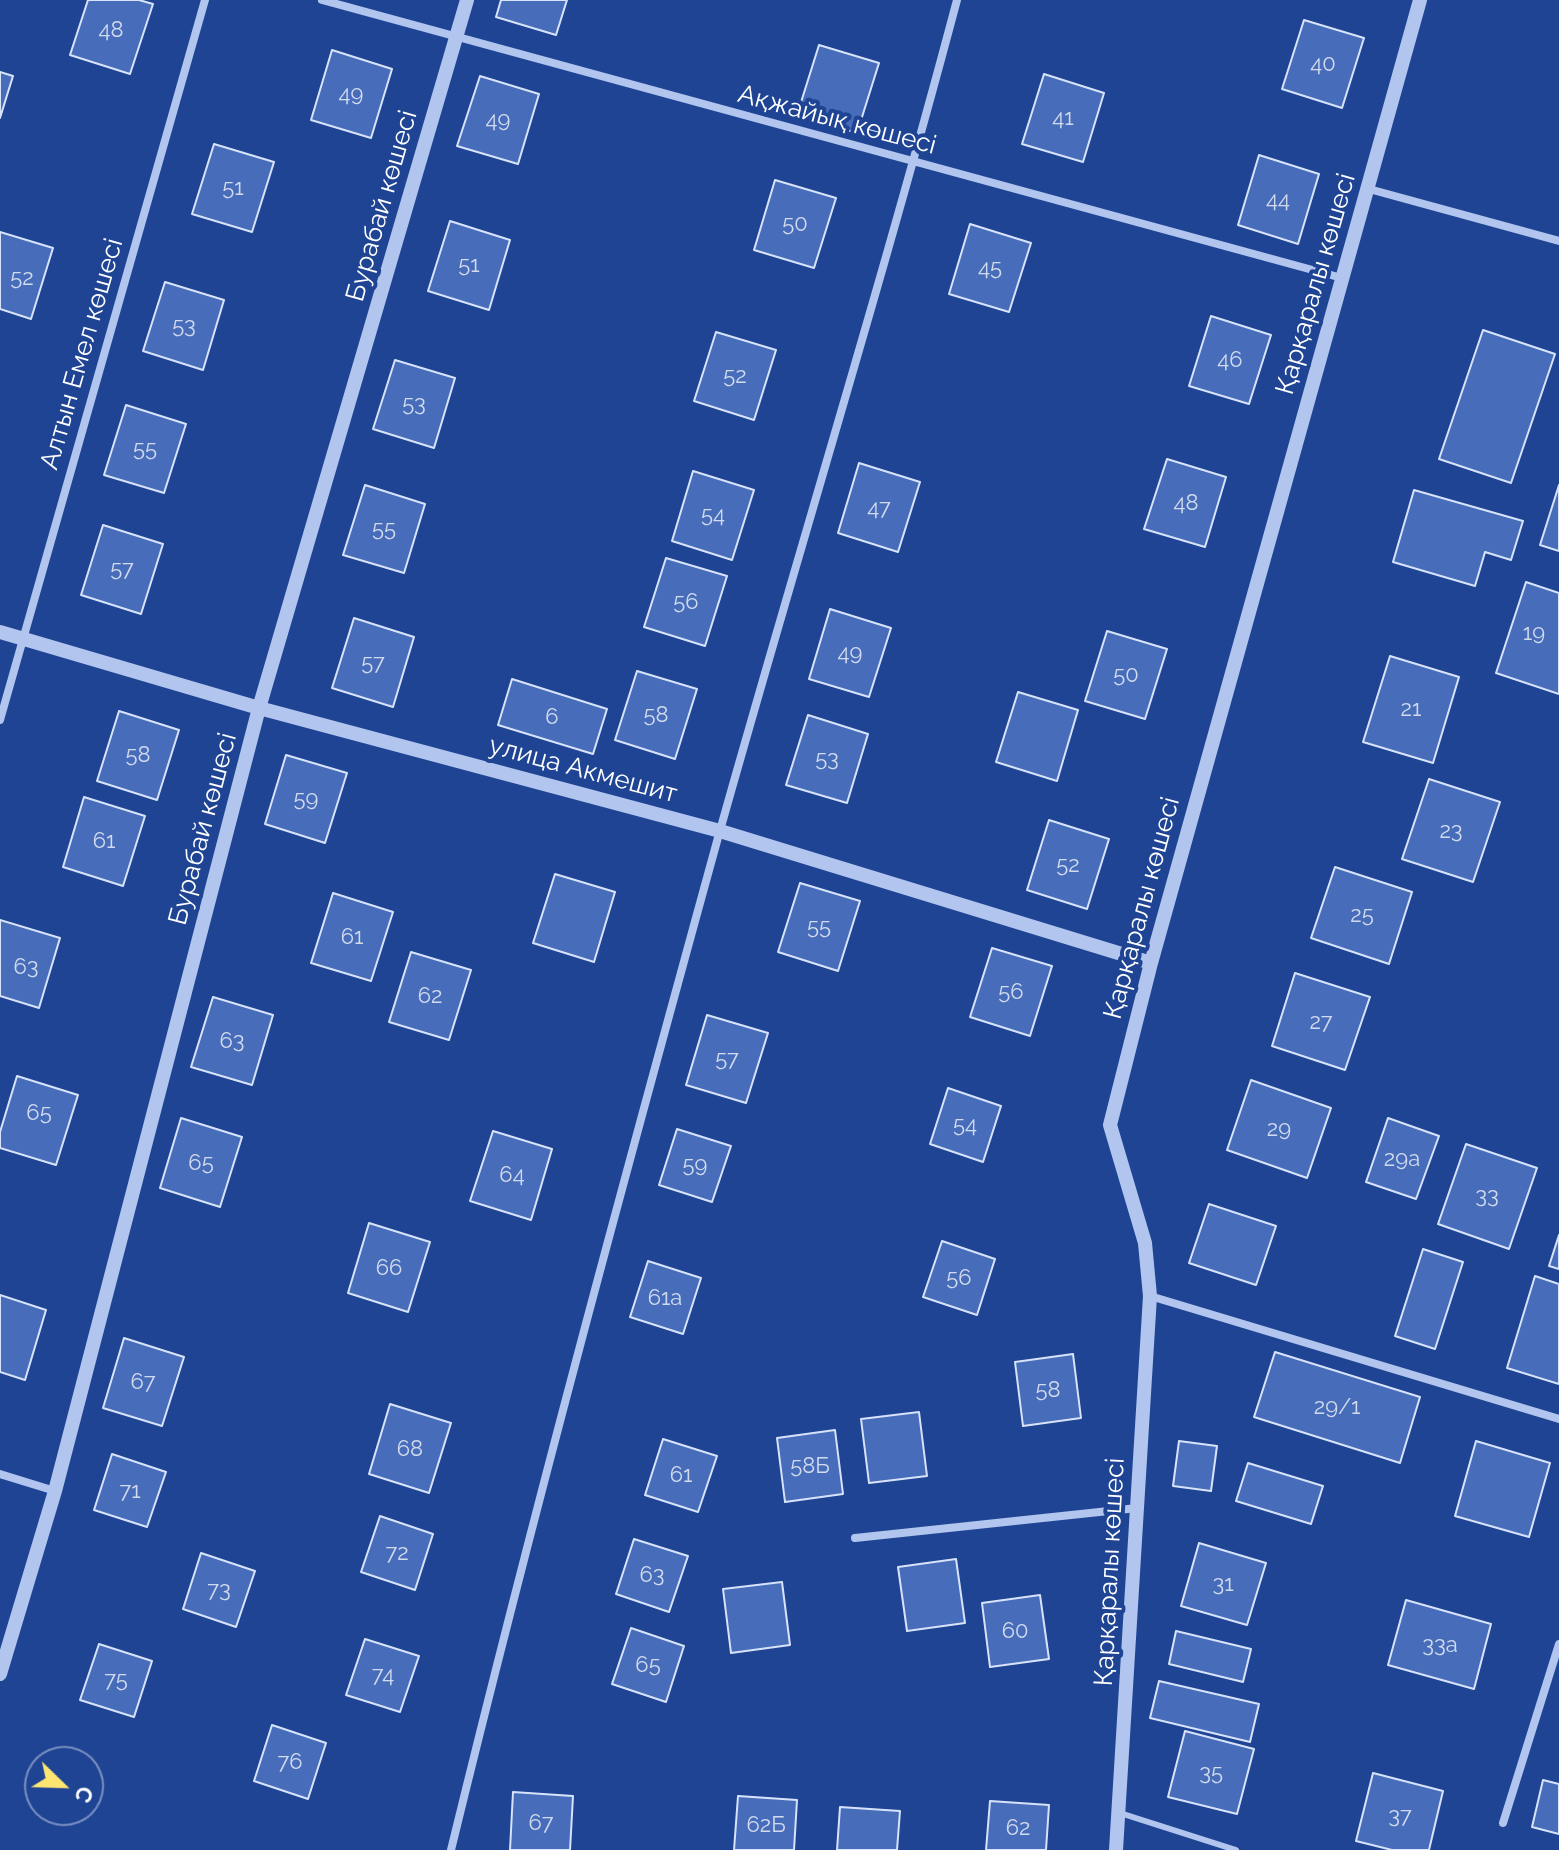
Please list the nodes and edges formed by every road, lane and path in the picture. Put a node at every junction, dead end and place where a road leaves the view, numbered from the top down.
1 (205, 0) edge
2 (322, 0) edge
3 (467, 0) edge
4 (957, 0) edge
5 (1420, 0) edge
6 (457, 37) junction
7 (914, 162) junction
8 (1369, 189) junction
9 (1559, 241) edge
10 (1342, 278) junction
11 (0, 632) edge
12 (21, 639) junction
13 (259, 708) junction
14 (0, 720) edge
15 (720, 831) junction
16 (1151, 963) junction
17 (1150, 1296) junction
18 (1559, 1419) edge
19 (0, 1474) edge
20 (55, 1491) junction
21 (1138, 1508) junction
22 (855, 1538) dead end
23 (1559, 1644) edge
24 (0, 1674) edge
25 (1120, 1813) junction
26 (1503, 1823) dead end
27 (451, 1850) edge
28 (1116, 1850) edge
29 (1236, 1850) edge

1 - 12 street, Алтын Емел көшесі
2 - 6 street, Ақжайық көшесі
3 - 6 street, Бурабай көшесі
4 - 7 street
5 - 8 street, Қарқаралы көшесі
6 - 7 street, Ақжайық көшесі
6 - 13 street, Бурабай көшесі
7 - 10 street, Ақжайық көшесі
7 - 15 street
8 - 9 street
8 - 10 street, Қарқаралы көшесі
10 - 16 street, Қарқаралы көшесі
11 - 12 street, улица Акмешит
12 - 13 street, улица Акмешит
12 - 14 street, Алтын Емел көшесі
13 - 15 street, улица Акмешит
13 - 20 street, Бурабай көшесі
15 - 16 street, улица Акмешит
15 - 27 street
16 - 17 street, Қарқаралы көшесі
17 - 18 street
17 - 21 street, Қарқаралы көшесі
19 - 20 street
20 - 24 street, Бурабай көшесі
21 - 22 street
21 - 25 street, Қарқаралы көшесі
23 - 26 street
25 - 28 street, Қарқаралы көшесі
25 - 29 lane

